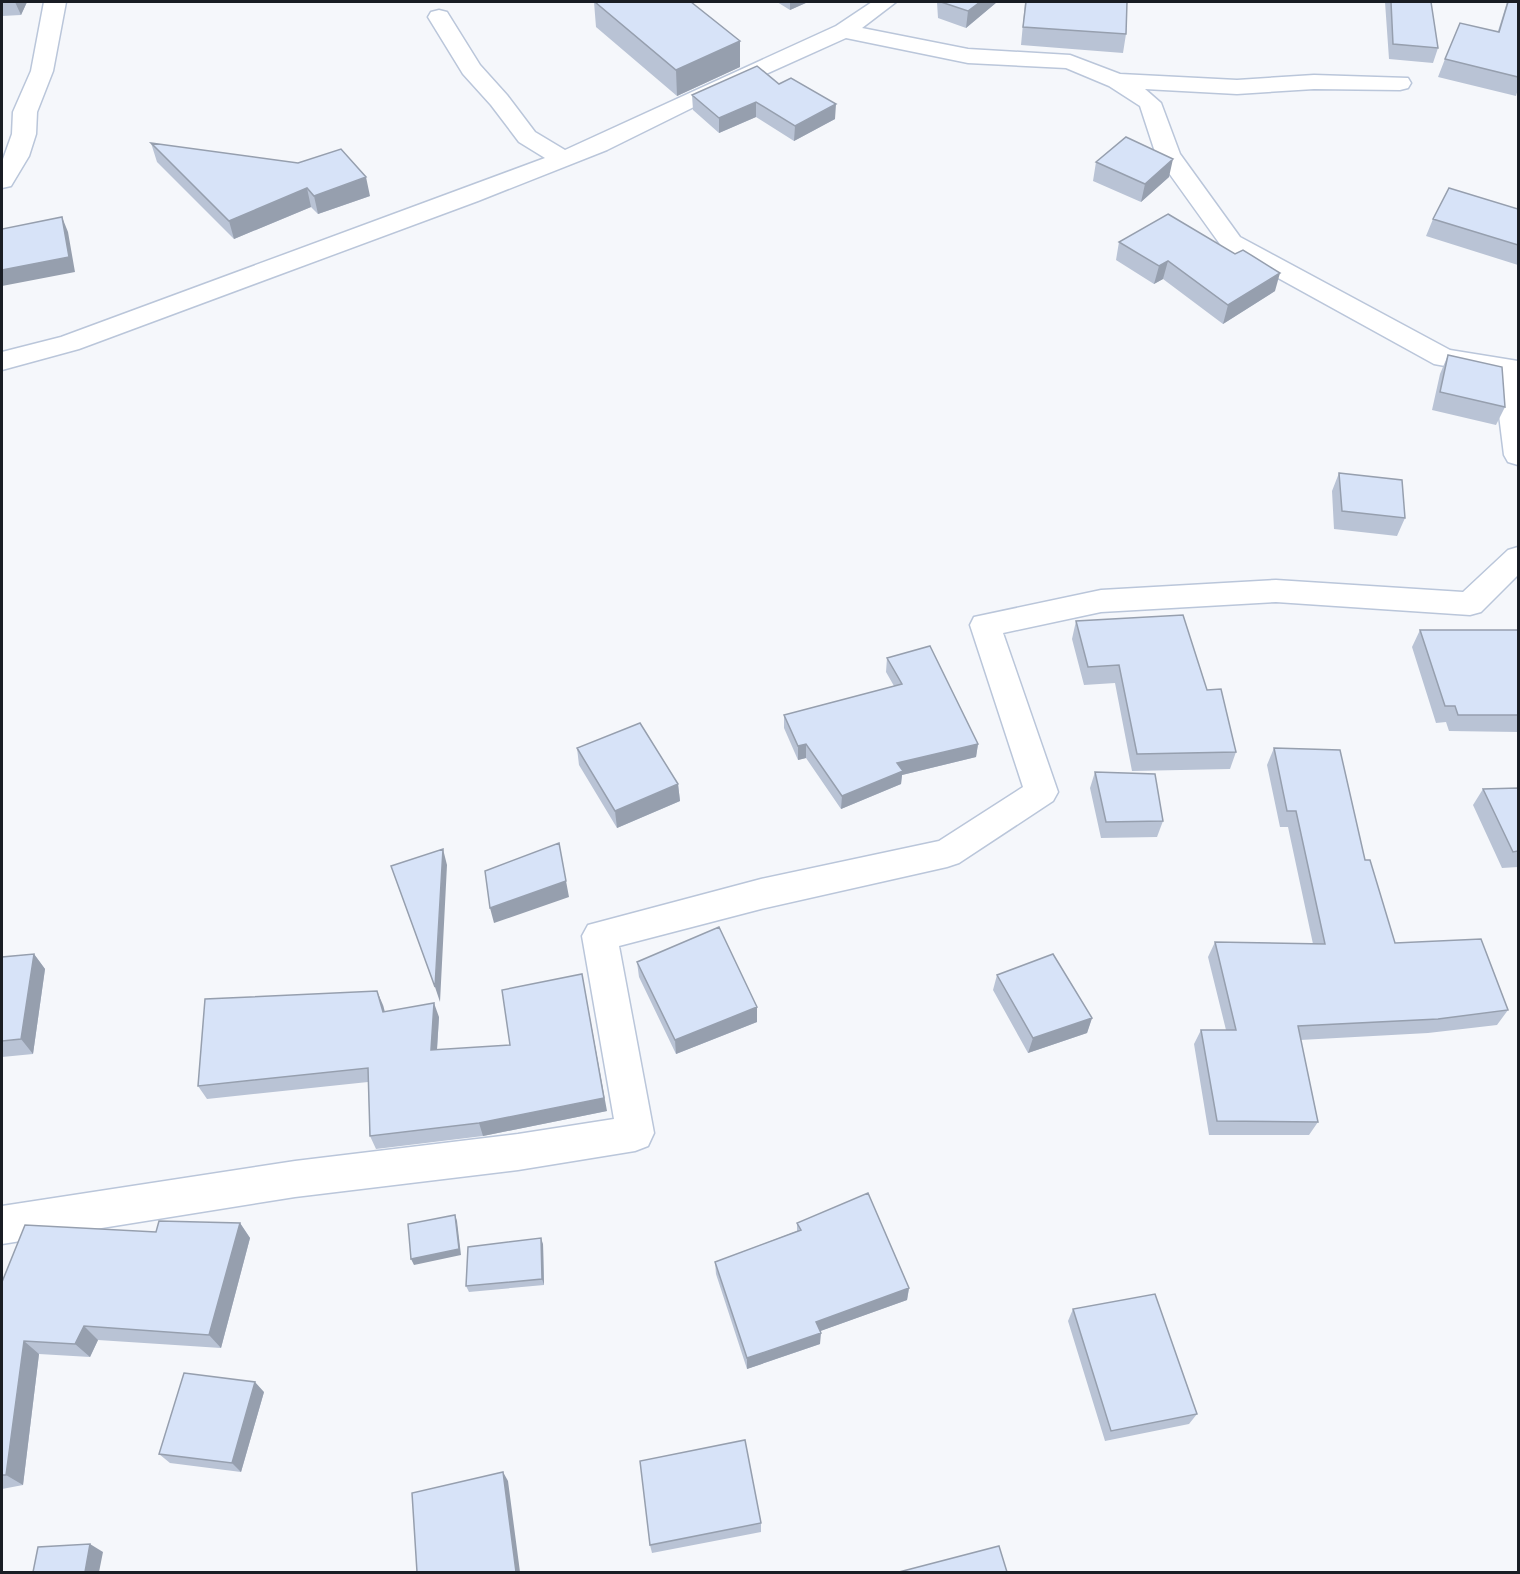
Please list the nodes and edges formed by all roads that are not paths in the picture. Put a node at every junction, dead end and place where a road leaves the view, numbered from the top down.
1 (55, 2) edge
2 (885, 2) edge
3 (439, 17) dead end
4 (843, 31) junction
5 (1117, 81) junction
6 (1400, 82) dead end
7 (563, 159) junction
8 (2, 181) edge
9 (2, 361) edge
10 (1513, 369) edge
11 (1518, 455) edge
12 (1518, 558) edge
13 (2, 1225) edge

1 - 8 street
2 - 4 street
3 - 7 street
4 - 5 street
4 - 7 street
5 - 6 street
5 - 10 street
7 - 9 street
10 - 11 street
12 - 13 street

